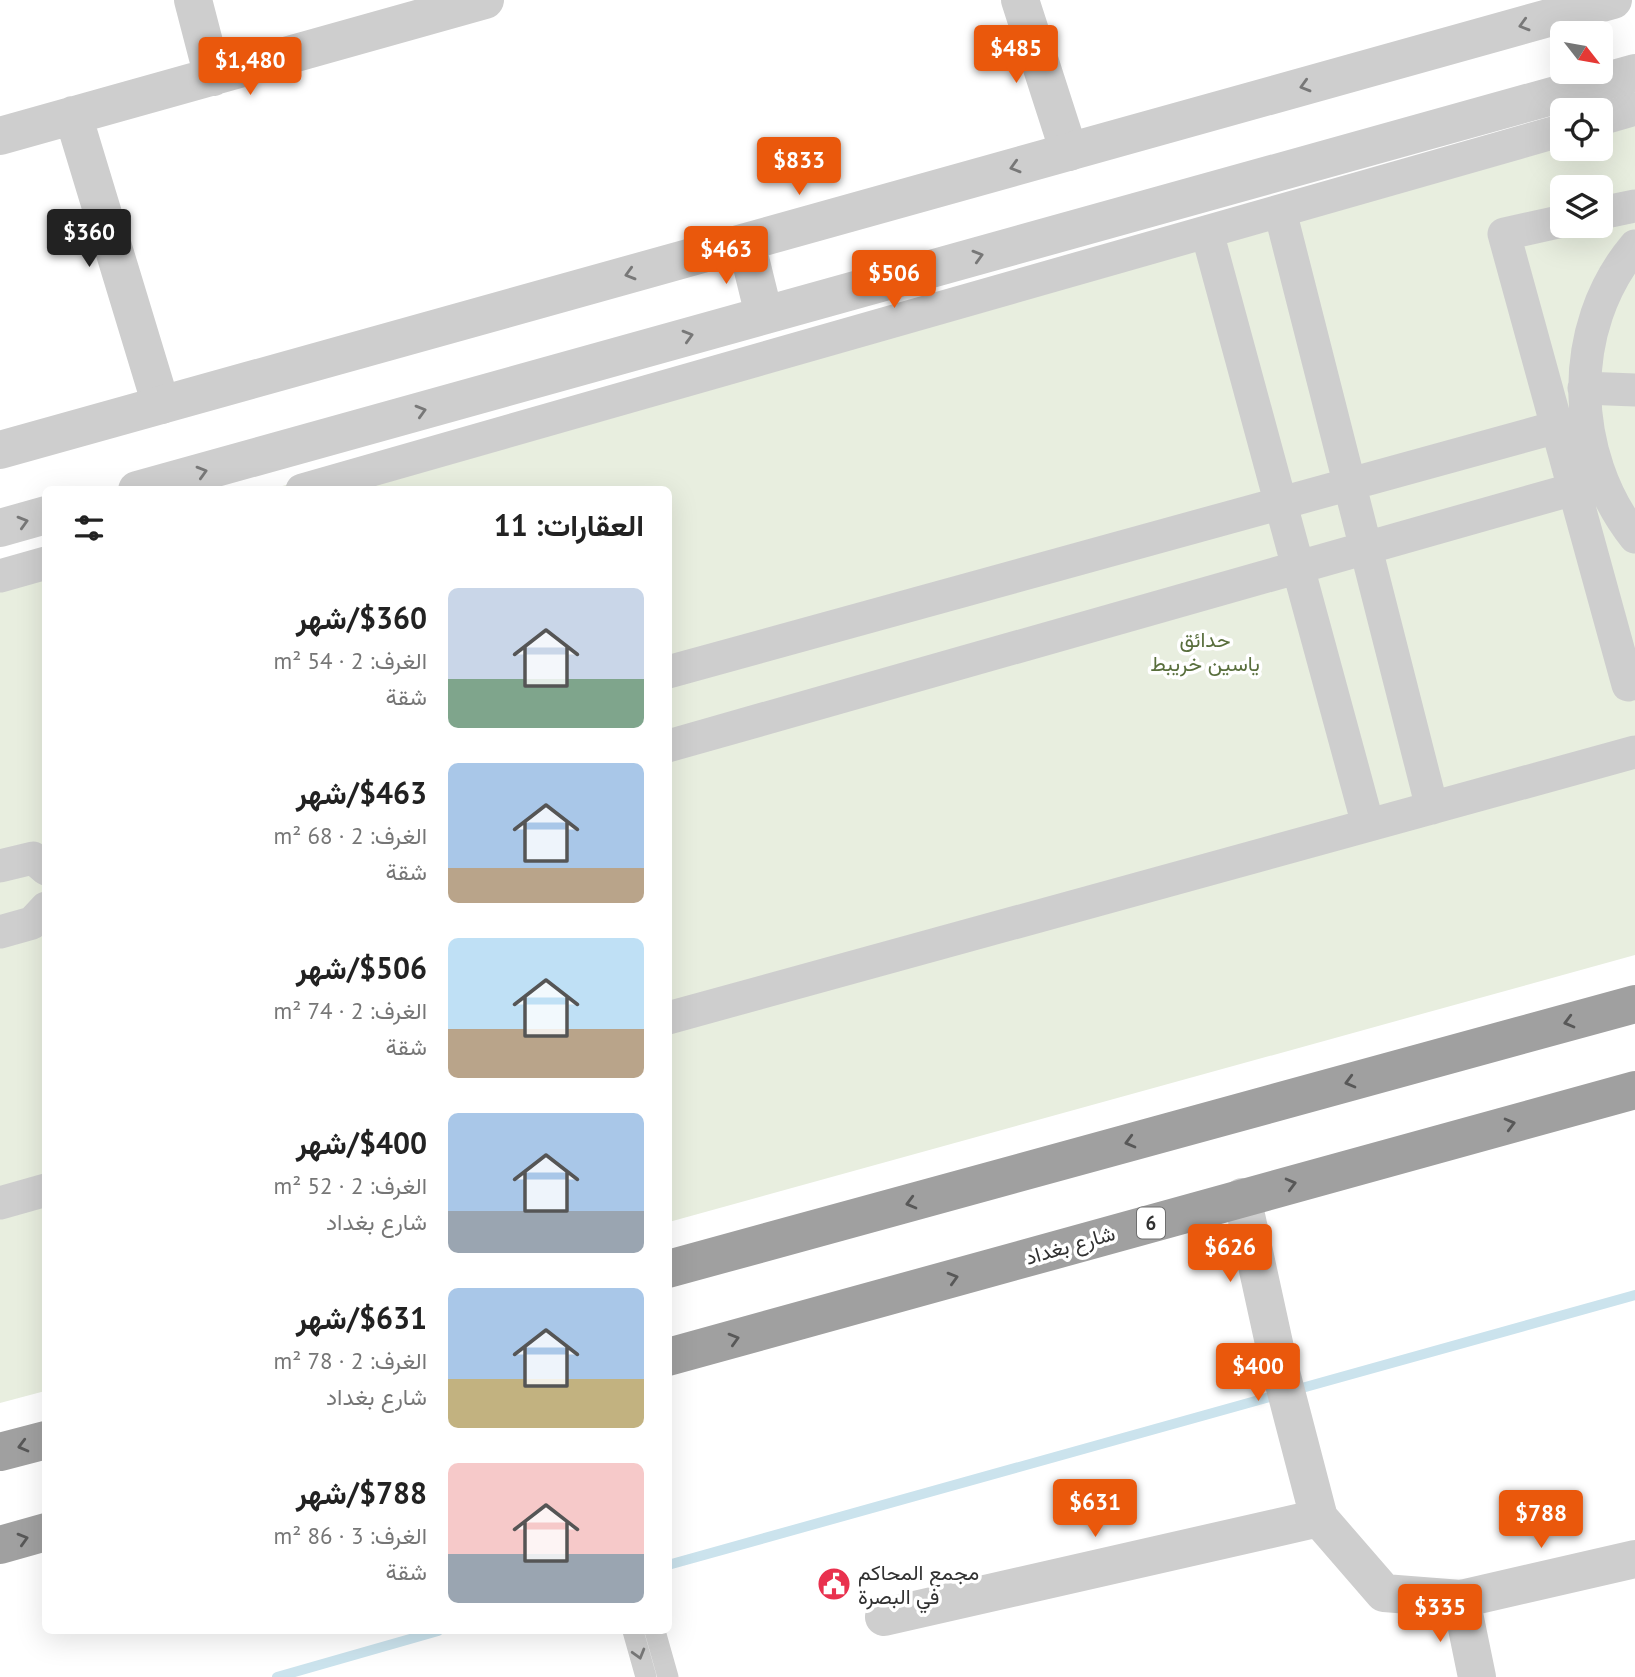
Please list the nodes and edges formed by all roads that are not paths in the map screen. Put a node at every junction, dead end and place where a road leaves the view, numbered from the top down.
1 (193, 0) edge
2 (485, 0) edge
3 (1020, 0) edge
4 (1613, 0) edge
5 (1569, 6) edge
6 (1635, 73) edge
7 (213, 76) junction
8 (1635, 109) edge
9 (73, 115) junction
10 (1613, 115) edge
11 (1550, 134) edge
12 (0, 136) edge
13 (1069, 152) junction
14 (1635, 205) edge
15 (1613, 210) edge
16 (1279, 211) junction
17 (1550, 224) edge
18 (1206, 232) junction
19 (746, 242) junction
20 (1635, 246) edge
21 (764, 315) junction
22 (1584, 388) junction
23 (1635, 390) edge
24 (161, 405) junction
25 (1557, 427) junction
26 (0, 450) edge
27 (1349, 484) junction
28 (150, 486) edge
29 (317, 486) edge
30 (1574, 489) junction
31 (1280, 503) junction
32 (42, 516) edge
33 (1630, 521) edge
34 (0, 528) edge
35 (1366, 548) junction
36 (42, 565) edge
37 (1298, 567) junction
38 (0, 576) edge
39 (672, 671) edge
40 (1635, 683) edge
41 (672, 746) edge
42 (1635, 752) edge
43 (1432, 808) junction
44 (1368, 825) junction
45 (0, 866) edge
46 (42, 866) edge
47 (42, 912) edge
48 (0, 932) edge
49 (1635, 1004) edge
50 (672, 1017) edge
51 (1635, 1090) edge
52 (42, 1192) edge
53 (1242, 1197) junction
54 (0, 1203) edge
55 (672, 1268) edge
56 (672, 1356) edge
57 (42, 1441) edge
58 (0, 1452) edge
59 (1319, 1518) junction
60 (42, 1533) edge
61 (0, 1545) edge
62 (1635, 1559) edge
63 (1461, 1599) junction
64 (884, 1617) dead end
65 (634, 1634) edge
66 (656, 1634) edge
67 (646, 1677) edge
68 (668, 1677) edge
69 (1477, 1677) edge

1 - 7 street
2 - 7 street
3 - 13 street
4 - 5 street
5 -> 13 street
21 -> 6 street
7 - 9 street
8 - 10 street
9 - 12 street
9 - 24 street
11 - 16 street
13 -> 19 street
14 - 15 street
16 - 18 street
16 - 27 street
17 - 25 street
18 - 29 street
18 - 31 street
19 - 21 street
19 -> 24 street
20 - 22 street
28 -> 21 street
22 - 23 street
22 - 33 street
24 - 26 street
25 - 27 street
25 - 30 street
27 - 31 street
27 - 35 street
30 - 35 street
30 - 40 street
31 - 37 street
31 - 39 street
34 -> 32 street
35 - 37 street
35 - 43 street
36 - 38 street
37 - 41 street
37 - 44 street
42 - 43 street
43 - 44 street
44 - 50 street
45 - 46 street
47 - 48 street
49 -> 55 highway
53 -> 51 highway, شارع بغداد / 6
52 - 54 street
56 -> 53 highway, شارع بغداد / 6
53 - 59 street
57 -> 58 highway
59 - 63 street
59 - 64 street
61 -> 60 highway
62 - 63 street
63 - 69 street
65 -> 67 lane
66 - 68 lane

